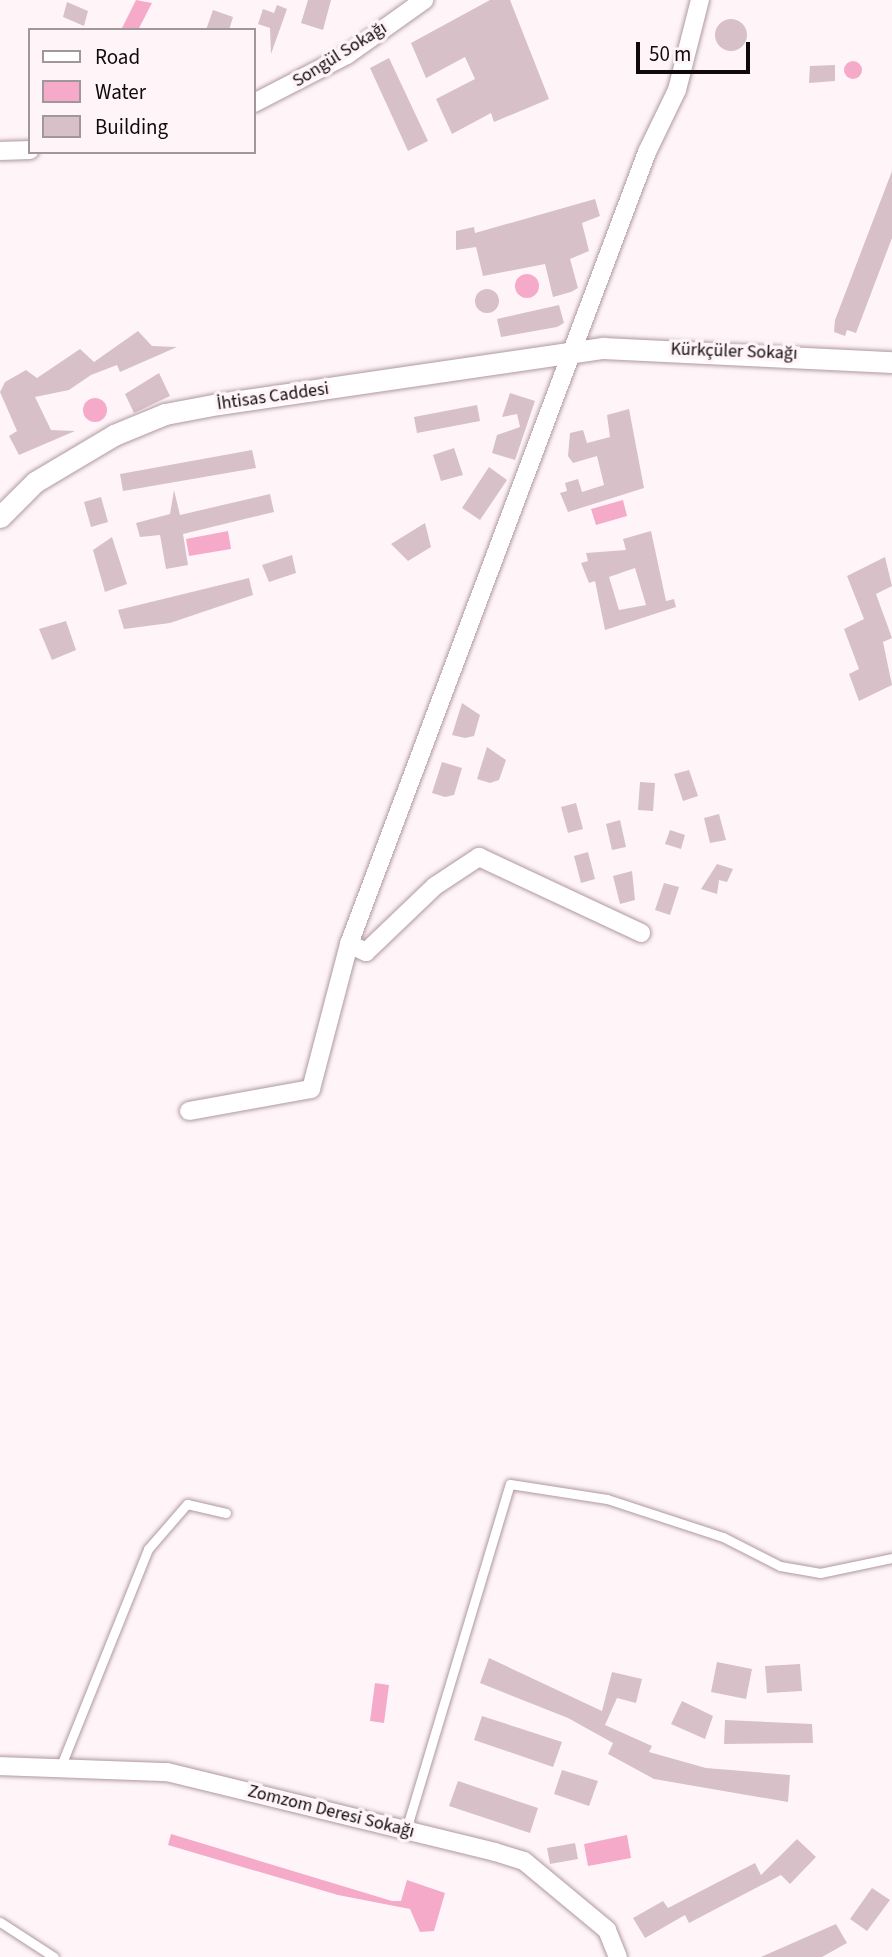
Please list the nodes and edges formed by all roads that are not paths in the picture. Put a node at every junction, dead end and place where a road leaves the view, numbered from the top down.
1 (424, 0) edge
2 (700, 0) edge
3 (256, 102) edge
4 (28, 150) edge
5 (0, 151) edge
6 (576, 350) junction
7 (892, 362) edge
8 (0, 517) edge
9 (641, 933) dead end
10 (349, 944) junction
11 (189, 1111) dead end
12 (226, 1513) dead end
13 (892, 1558) edge
14 (0, 1766) edge
15 (60, 1769) junction
16 (406, 1830) junction
17 (0, 1922) edge
18 (54, 1957) edge
19 (618, 1957) edge

1 - 3 street, Songül Sokağı
2 - 6 street
4 - 5 street
6 - 7 street, Kürkçüler Sokağı
6 - 8 street, İhtisas Caddesi
6 - 10 street
9 - 10 street
10 - 11 street
12 - 15 lane
13 - 16 lane
14 - 15 street, Zomzom Deresi Sokağı
15 - 16 street, Zomzom Deresi Sokağı
16 - 19 street, Zomzom Deresi Sokağı
17 - 18 lane

